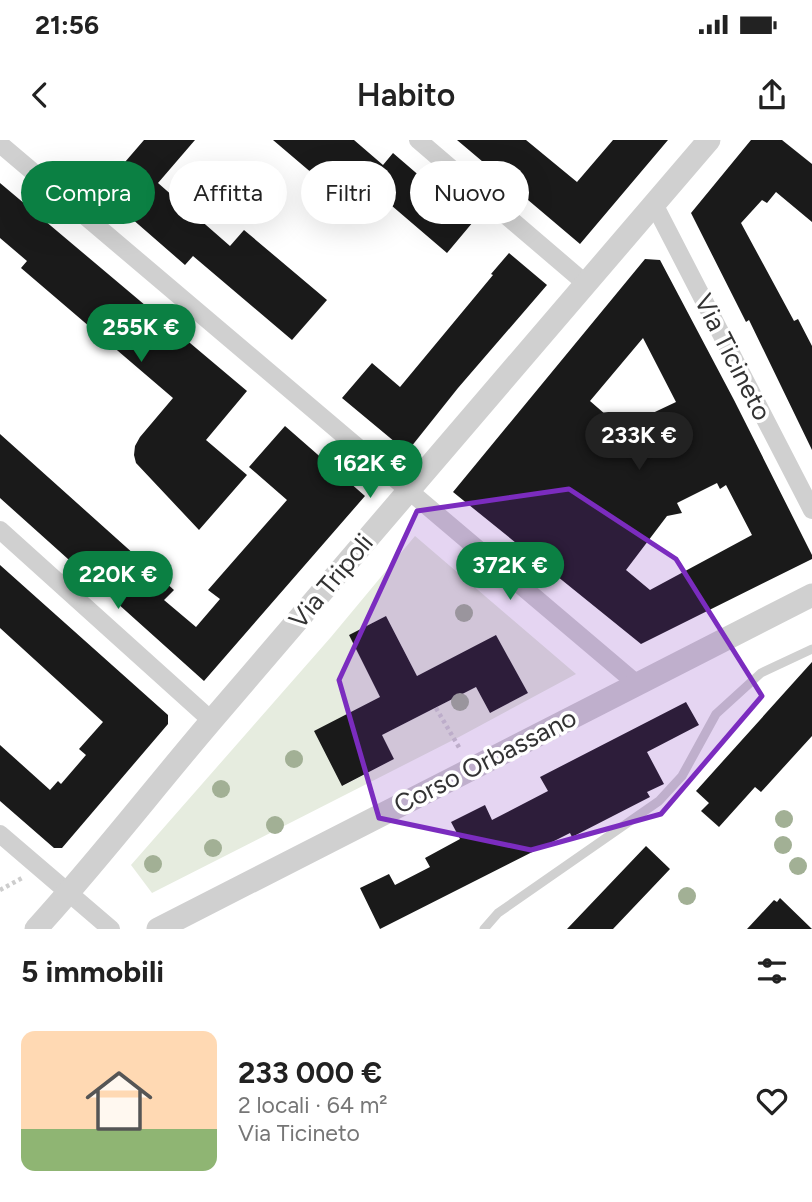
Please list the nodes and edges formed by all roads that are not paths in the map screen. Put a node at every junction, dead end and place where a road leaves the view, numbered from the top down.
1 (418, 140) edge
2 (709, 140) edge
3 (0, 144) edge
4 (654, 204) junction
5 (585, 284) junction
6 (408, 490) junction
7 (812, 510) edge
8 (0, 530) edge
9 (812, 595) edge
10 (812, 649) edge
11 (637, 684) junction
12 (212, 721) junction
13 (0, 834) edge
14 (69, 894) junction
15 (36, 929) edge
16 (111, 929) edge
17 (158, 929) edge
18 (484, 929) edge

1 - 5 street
2 - 4 street, Via Tripoli
3 - 6 street
4 - 5 street, Via Tripoli
4 - 7 street, Via Ticineto
5 - 6 street, Via Tripoli
6 - 11 street
6 - 12 street, Via Tripoli
8 - 12 street
9 - 11 street, Corso Orbassano
10 - 18 lane
11 - 17 street, Corso Orbassano
12 - 14 street, Via Tripoli
13 - 14 street
14 - 15 street, Via Tripoli
14 - 16 street

